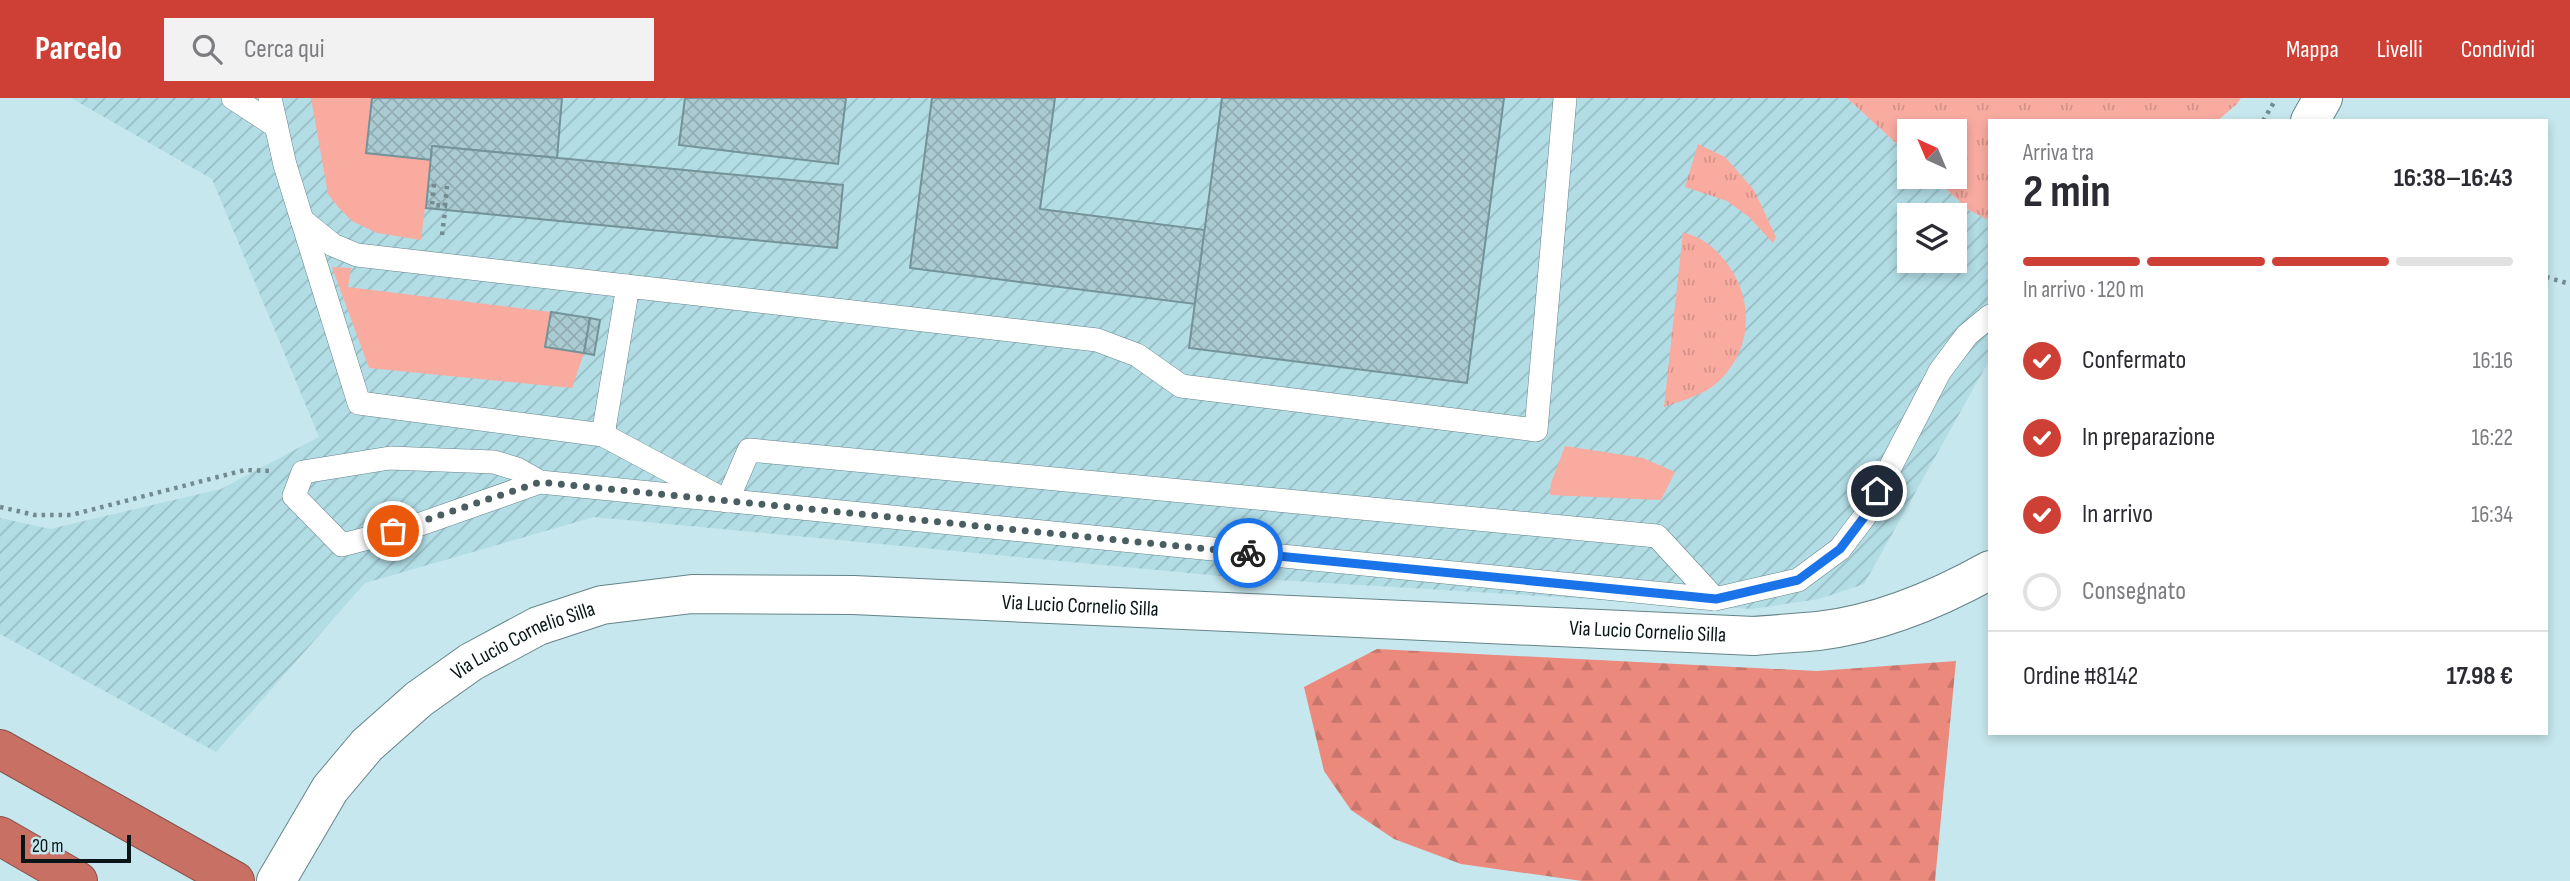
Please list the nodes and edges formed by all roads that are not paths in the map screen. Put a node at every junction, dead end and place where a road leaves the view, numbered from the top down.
1 (233, 98) edge
2 (270, 98) edge
3 (1565, 98) edge
4 (2323, 98) edge
5 (2311, 119) edge
6 (276, 126) junction
7 (302, 220) junction
8 (628, 286) junction
9 (1988, 318) edge
10 (603, 435) junction
11 (540, 482) junction
12 (727, 501) junction
13 (1988, 571) edge
14 (1716, 599) junction
15 (0, 749) edge
16 (0, 836) edge
17 (78, 881) edge
18 (235, 881) edge
19 (276, 881) edge

1 - 6 lane
2 - 6 lane
3 - 8 lane
4 - 5 street
6 - 7 lane
7 - 8 lane
7 - 10 lane
8 - 10 lane
9 - 14 lane, Via Lucio Cornelio Silla
10 - 12 lane
11 - 11 lane
11 - 12 lane, Via Lucio Cornelio Silla
12 - 14 lane, Via Lucio Cornelio Silla
12 - 14 lane, Via Lucio Cornelio Silla
13 - 19 street, Via Lucio Cornelio Silla
15 - 18 highway
16 - 17 highway

